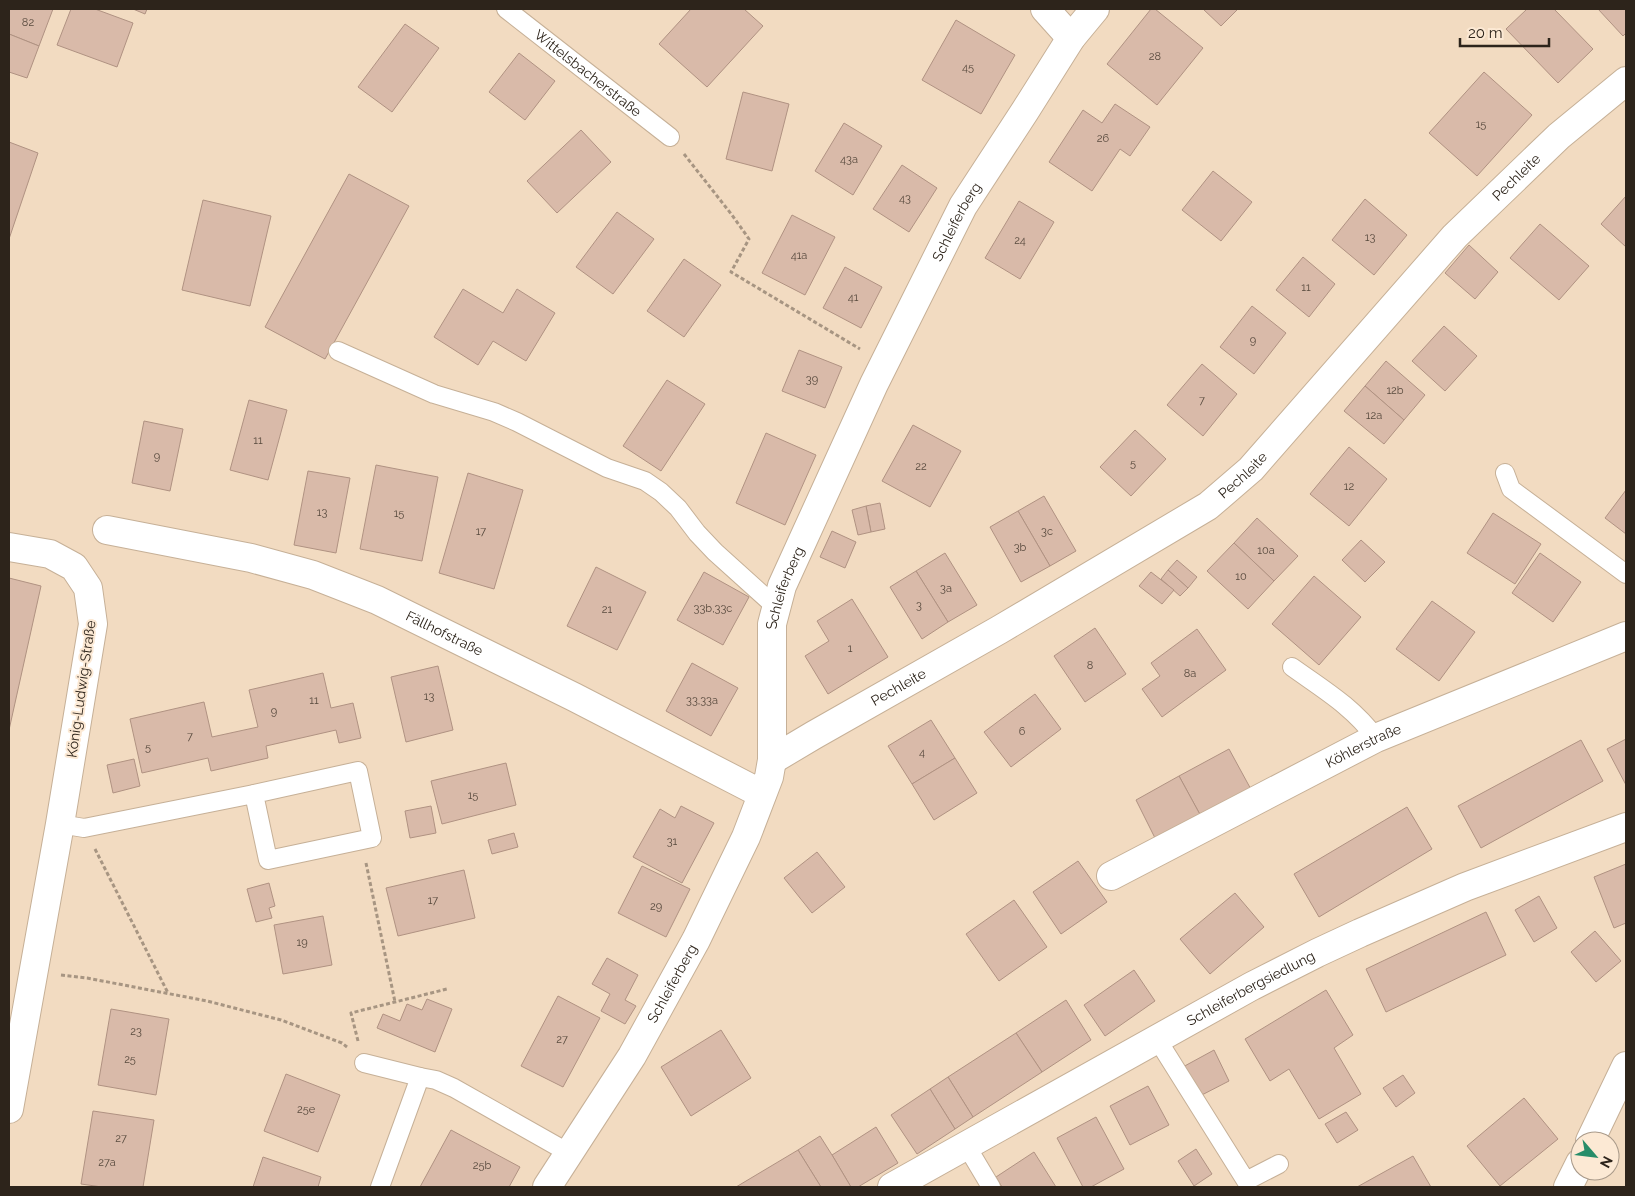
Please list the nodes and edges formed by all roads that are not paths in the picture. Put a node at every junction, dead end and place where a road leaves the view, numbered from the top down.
1 (506, 9) edge
2 (1045, 9) edge
3 (1095, 9) edge
4 (1071, 38) junction
5 (1626, 81) edge
6 (670, 137) road end
7 (338, 351) dead end
8 (1505, 473) dead end
9 (107, 530) dead end
10 (9, 547) edge
11 (1626, 574) edge
12 (776, 607) junction
13 (1626, 636) edge
14 (1292, 667) dead end
15 (1376, 738) junction
16 (772, 760) junction
17 (254, 794) junction
18 (762, 794) junction
19 (72, 826) junction
20 (1626, 827) edge
21 (1111, 876) dead end
22 (1157, 1039) junction
23 (364, 1063) road end
24 (1626, 1066) edge
25 (420, 1076) junction
26 (9, 1109) edge
27 (1595, 1131) edge
28 (966, 1145) junction
29 (569, 1153) junction
30 (1279, 1164) dead end
31 (380, 1187) edge
32 (547, 1187) edge
33 (892, 1187) edge
34 (991, 1187) edge

1 - 6 lane, Wittelsbacherstraße
2 - 4 street
3 - 4 street, Schleiferberg
4 - 12 street, Schleiferberg
5 - 16 street, Pechleite
7 - 12 lane
8 - 11 lane
9 - 18 street, Fällhofstraße
10 - 19 street, König-Ludwig-Straße
12 - 16 street, Schleiferberg
13 - 15 street, Köhlerstraße
14 - 15 lane
15 - 21 street, Köhlerstraße
16 - 18 street, Schleiferberg
17 - 17 lane
17 - 19 lane
18 - 29 street, Schleiferberg
19 - 26 street, König-Ludwig-Straße
20 - 22 street, Schleiferbergsiedlung
22 - 28 street, Schleiferbergsiedlung
22 - 30 lane
23 - 25 lane
24 - 27 street
25 - 29 lane
25 - 31 lane
28 - 33 street, Schleiferbergsiedlung
28 - 34 lane
29 - 32 street, Schleiferberg

